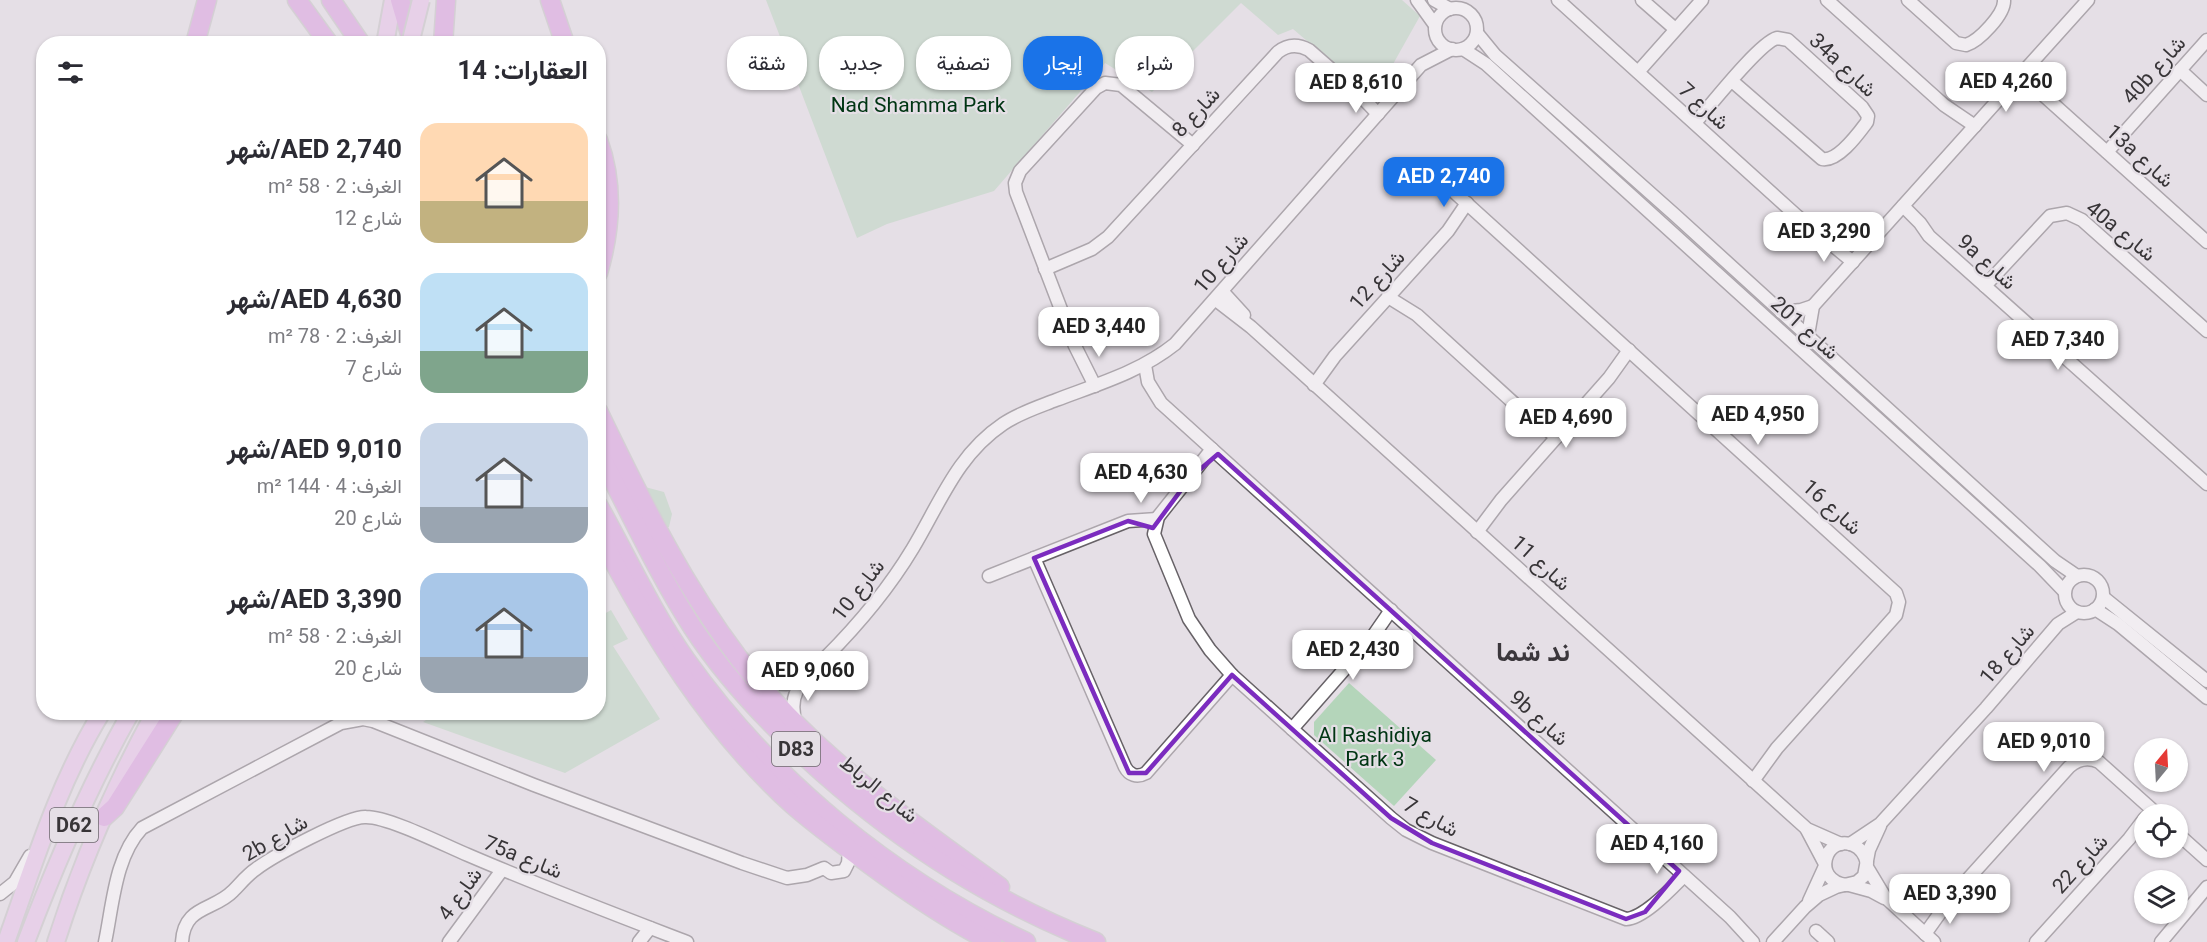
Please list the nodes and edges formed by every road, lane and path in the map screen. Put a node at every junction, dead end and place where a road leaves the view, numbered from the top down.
1 (208, 0) edge
2 (283, 0) edge
3 (297, 0) edge
4 (331, 0) edge
5 (393, 0) edge
6 (400, 0) edge
7 (421, 0) edge
8 (446, 0) edge
9 (550, 0) edge
10 (1416, 0) edge
11 (1434, 0) edge
12 (1558, 0) edge
13 (1642, 0) edge
14 (1702, 0) edge
15 (1827, 0) edge
16 (1908, 0) edge
17 (2004, 0) edge
18 (2088, 0) edge
19 (1450, 9) junction
20 (1435, 28) junction
21 (1674, 28) junction
22 (1477, 33) junction
23 (197, 36) edge
24 (206, 36) edge
25 (308, 36) edge
26 (323, 36) edge
27 (356, 36) edge
28 (386, 36) edge
29 (410, 36) edge
30 (414, 36) edge
31 (444, 36) edge
32 (562, 36) edge
33 (2207, 40) edge
34 (1457, 49) junction
35 (1421, 65) junction
36 (2180, 70) junction
37 (1638, 72) junction
38 (2021, 75) junction
39 (1732, 81) junction
40 (2207, 95) edge
41 (1381, 111) junction
42 (1695, 123) junction
43 (1972, 130) junction
44 (1191, 147) junction
45 (2107, 152) junction
46 (1431, 171) dead end
47 (606, 174) edge
48 (1470, 206) junction
49 (1900, 210) junction
50 (2207, 242) edge
51 (606, 243) edge
52 (1851, 264) junction
53 (1044, 267) junction
54 (1985, 286) junction
55 (1391, 293) junction
56 (1219, 296) junction
57 (1813, 306) junction
58 (1781, 312) junction
59 (2207, 331) edge
60 (1808, 335) junction
61 (1632, 353) junction
62 (1140, 367) junction
63 (1310, 382) junction
64 (1090, 388) junction
65 (606, 427) edge
66 (1554, 440) junction
67 (1215, 451) junction
68 (606, 467) edge
69 (2207, 484) edge
70 (606, 521) edge
71 (1156, 524) junction
72 (1473, 528) junction
73 (606, 547) edge
74 (1034, 558) junction
75 (989, 576) dead end
76 (2077, 576) junction
77 (2066, 596) junction
78 (2103, 597) junction
79 (2095, 609) junction
80 (2077, 612) junction
81 (1394, 613) junction
82 (2058, 624) junction
83 (1232, 675) junction
84 (2204, 675) edge
85 (806, 677) junction
86 (759, 683) junction
87 (2207, 698) edge
88 (97, 720) edge
89 (127, 720) edge
90 (151, 720) edge
91 (170, 720) edge
92 (796, 724) junction
93 (1289, 727) junction
94 (1750, 777) junction
95 (2142, 804) edge
96 (51, 815) junction
97 (1888, 815) junction
98 (104, 817) junction
99 (344, 822) joint
100 (1807, 829) junction
101 (2134, 834) edge
102 (2134, 835) edge
103 (2129, 839) junction
104 (2188, 843) edge
105 (1846, 844) junction
106 (849, 850) junction
107 (2207, 860) edge
108 (1825, 865) junction
109 (1867, 866) junction
110 (502, 870) junction
111 (1682, 873) junction
112 (1848, 885) junction
113 (2207, 887) edge
114 (0, 894) edge
115 (2207, 896) edge
116 (1891, 903) junction
117 (1805, 907) junction
118 (2188, 911) edge
119 (2188, 911) edge
120 (947, 917) junction
121 (1730, 917) junction
122 (1047, 922) junction
123 (2177, 924) edge
124 (650, 928) junction
125 (1816, 931) dead end
126 (1925, 934) edge
127 (6, 942) edge
128 (26, 942) edge
129 (56, 942) edge
130 (105, 942) edge
131 (182, 942) edge
132 (449, 942) edge
133 (639, 942) edge
134 (687, 942) edge
135 (971, 942) edge
136 (992, 942) edge
137 (1026, 942) edge
138 (1096, 942) edge
139 (1753, 942) edge
140 (1762, 942) edge
141 (1773, 942) edge
142 (1828, 942) edge
143 (2036, 942) edge
144 (2161, 942) edge

1 - 23 highway
1 - 24 highway
2 - 25 highway
3 - 26 highway
4 - 27 highway
5 - 28 main road
6 - 29 highway
7 - 30 main road, bridge
8 - 31 highway
9 - 32 highway
10 - 20 street
11 - 19 street
12 - 37 street, شارع 7
13 - 21 street
14 - 21 street
15 - 43 street
16 - 17 street
18 - 38 street
19 - 20 street
19 - 22 street
20 - 34 street
20 - 35 street, شارع 10
21 - 37 street
22 - 34 street
22 - 58 street, شارع 201
33 - 36 street, 40b شارع
34 - 35 street, شارع 10
34 - 77 street, شارع 201
35 - 41 street, شارع 10
36 - 40 street
36 - 45 street, 40b شارع
37 - 42 street, شارع 7
38 - 43 street
38 - 45 street, 13a شارع
39 - 39 street, 34a شارع
39 - 42 street, 34a شارع
41 - 44 street, شارع 8
41 - 56 street, شارع 10
42 - 52 street, شارع 7
43 - 49 street
44 - 53 street, شارع 8
44 - 53 street
45 - 50 street, 13a شارع
46 - 48 street, شارع 16
47 - 51 highway
48 - 55 street, شارع 12
48 - 61 street, شارع 16
49 - 52 street
49 - 54 street, 9a شارع
52 - 57 street
53 - 64 street
54 - 59 street, 40a شارع
54 - 69 street, 9a شارع
55 - 63 street, شارع 12
55 - 66 street
56 - 62 street, شارع 10
56 - 63 street, شارع 11
57 - 58 street
57 - 60 street
58 - 60 street, شارع 201
60 - 76 street, شارع 201
61 - 66 street
61 - 94 street, شارع 16
62 - 64 street, شارع 10
62 - 67 street, 9b شارع
63 - 72 street, شارع 11
64 - 85 street, شارع 10
65 - 86 highway
66 - 72 street
67 - 71 street
67 - 81 street, 9b شارع
68 - 122 highway, شارع الرباط / D83
70 - 137 highway, D83
71 - 74 street
71 - 83 street, شارع 7
72 - 94 street, شارع 11
73 - 106 highway
74 - 75 street
74 - 83 street
76 - 77 street
76 - 78 street
77 - 80 street
77 - 82 street, شارع 18
78 - 79 street
78 - 84 street
79 - 80 street
79 - 87 street
80 - 82 street, شارع 18
81 - 93 street
81 - 111 street, 9b شارع
82 - 97 street, شارع 18
83 - 93 street, شارع 7
85 - 86 street
85 - 92 street, شارع 10
86 - 92 highway
88 - 96 main road
89 - 128 main road, D62
90 - 98 main road, D62
91 - 98 highway
92 - 122 highway
93 - 111 street, شارع 7
94 - 100 street, شارع 11
95 - 126 street
96 - 114 street
96 - 127 main road
97 - 105 street, شارع 18
97 - 109 street, شارع 18
98 - 129 main road, D62
99 - 110 street, 75a شارع
99 - 131 street, 2b شارع
100 - 105 street, شارع 11
100 - 108 street, شارع 11
101 - 103 street, شارع 22
102 - 103 street, شارع 22
103 - 143 street, شارع 22
104 - 107 street
105 - 108 street
105 - 109 street
106 - 120 highway
106 - 130 street
108 - 112 street
108 - 117 street
109 - 112 street
109 - 116 street
110 - 124 street, 75a شارع
110 - 132 street, شارع 4
111 - 121 street, 9b شارع
112 - 116 street
112 - 117 street
113 - 118 street
115 - 119 street
116 - 126 street
117 - 141 street
120 - 135 street
120 - 136 highway
121 - 139 street, 9b شارع
121 - 140 street, 9b شارع
122 - 138 highway, شارع الرباط / D83
123 - 144 street
124 - 133 street
124 - 134 street, 75a شارع
125 - 142 street

